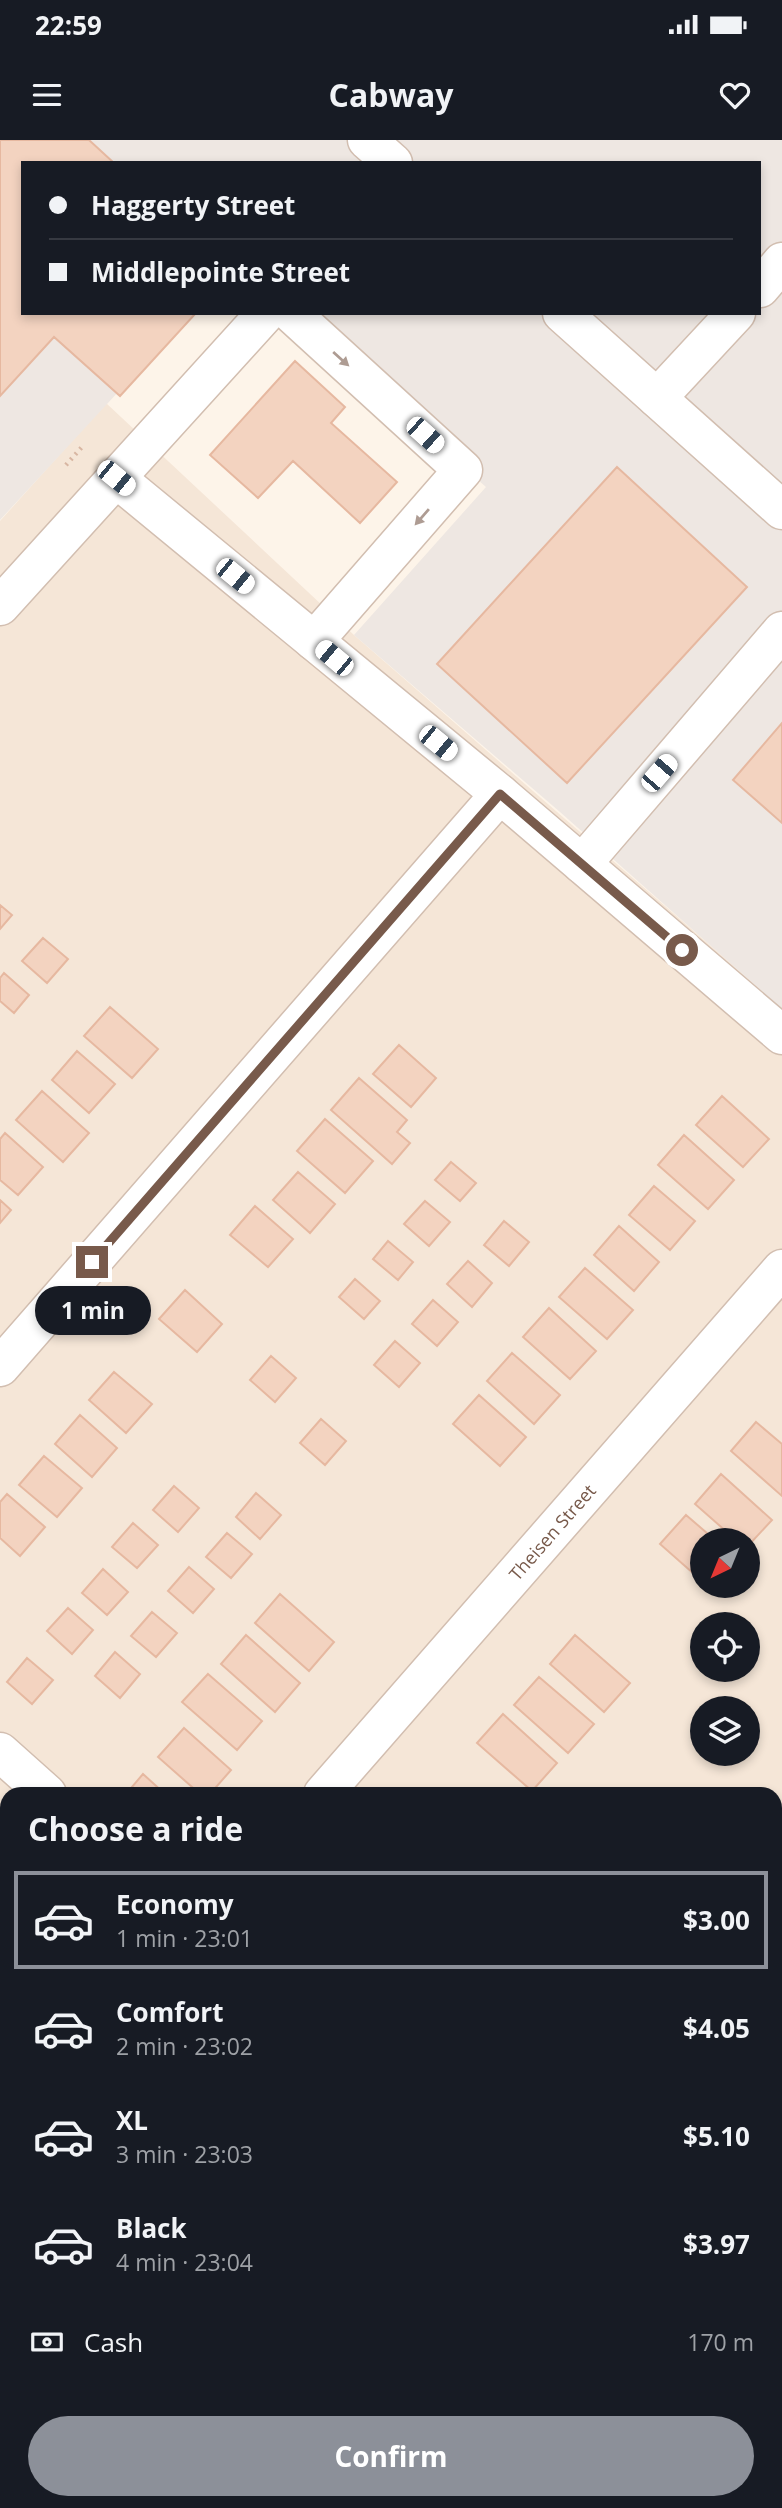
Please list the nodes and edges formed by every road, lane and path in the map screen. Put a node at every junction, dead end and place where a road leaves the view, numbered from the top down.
1 (782, 262) edge
2 (761, 287) edge
3 (264, 315) edge
4 (293, 315) edge
5 (564, 315) edge
6 (734, 315) edge
7 (657, 398) junction
8 (82, 447) dead end
9 (66, 465) dead end
10 (116, 478) junction
11 (782, 510) edge
12 (0, 606) edge
13 (782, 631) edge
14 (314, 641) junction
15 (500, 794) junction
16 (582, 864) junction
17 (782, 1035) edge
18 (782, 1269) edge
19 (0, 1367) edge
20 (0, 1752) edge
21 (39, 1787) edge
22 (329, 1787) edge

1 - 2 street
3 - 10 street
4 -> 14 street
5 - 7 street
6 - 7 street
7 - 11 street
8 - 9 path
10 - 12 street
10 - 14 street
13 - 16 street
14 - 15 street
15 - 16 street
15 - 19 street
16 - 17 street
18 - 22 street, Theisen Street
20 - 21 street

